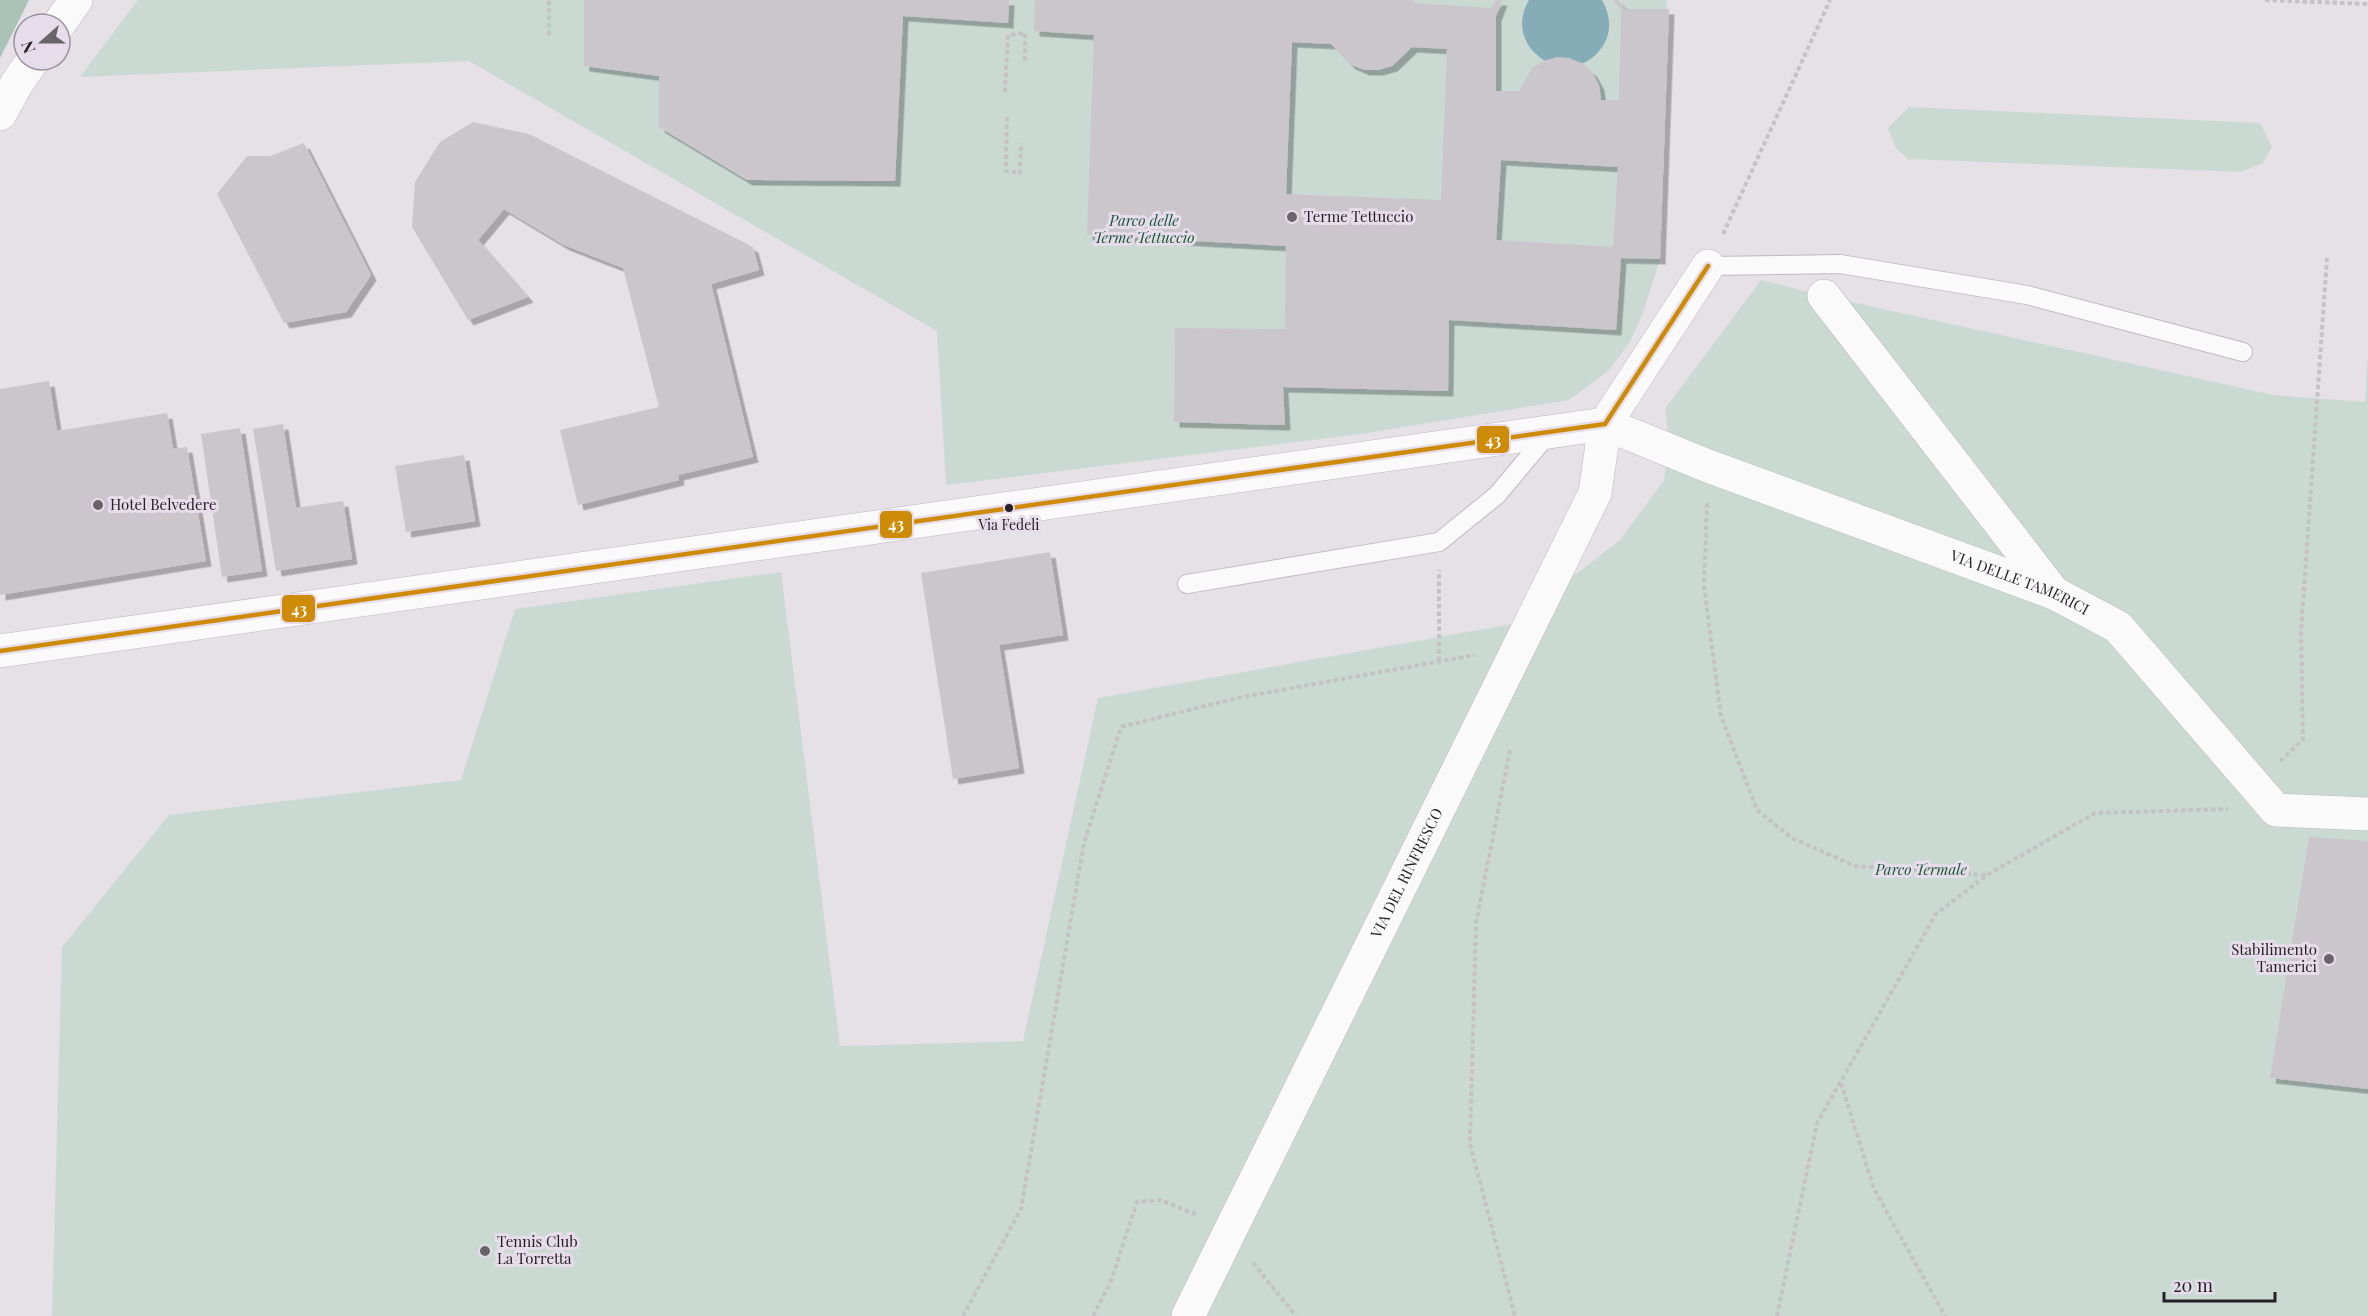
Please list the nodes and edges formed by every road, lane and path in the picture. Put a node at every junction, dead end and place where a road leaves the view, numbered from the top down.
1 (549, 0) edge
2 (1830, 0) edge
3 (2265, 0) edge
4 (2368, 4) edge
5 (549, 35) dead end
6 (1025, 64) dead end
7 (25, 72) edge
8 (1005, 92) dead end
9 (0, 114) edge
10 (1007, 117) dead end
11 (1021, 143) dead end
12 (2327, 258) dead end
13 (1708, 266) junction
14 (1824, 296) dead end
15 (2243, 352) dead end
16 (1605, 424) junction
17 (1551, 431) junction
18 (1708, 466) junction
19 (1439, 542) junction
20 (1187, 584) dead end
21 (2054, 593) junction
22 (1519, 647) junction
23 (0, 651) edge
24 (1439, 661) junction
25 (1511, 741) dead end
26 (2255, 784) junction
27 (2276, 810) junction
28 (2368, 814) edge
29 (1986, 875) junction
30 (1841, 1082) junction
31 (1230, 1230) junction
32 (963, 1316) edge
33 (1093, 1316) edge
34 (1188, 1316) edge
35 (1296, 1316) edge
36 (1515, 1316) edge
37 (1777, 1316) edge
38 (1945, 1316) edge

1 - 5 path
2 - 13 path
3 - 4 path
6 - 8 path
7 - 9 street
10 - 11 path
12 - 26 path
13 - 15 lane
13 - 16 street
14 - 21 street
16 - 17 street
16 - 18 street, VIA DELLE TAMERICI
16 - 22 street, VIA DEL RINFRESCO
17 - 19 lane
17 - 23 street
18 - 21 street, VIA DELLE TAMERICI
18 - 29 path
19 - 20 lane
19 - 24 path
21 - 26 street, VIA DELLE TAMERICI
22 - 24 path
22 - 31 street, VIA DEL RINFRESCO
24 - 32 path
25 - 36 path
26 - 27 street, VIA DELLE TAMERICI
27 - 28 street
27 - 29 path
29 - 30 path
30 - 37 path
30 - 38 path
31 - 33 path
31 - 34 street, VIA DEL RINFRESCO
31 - 35 path

